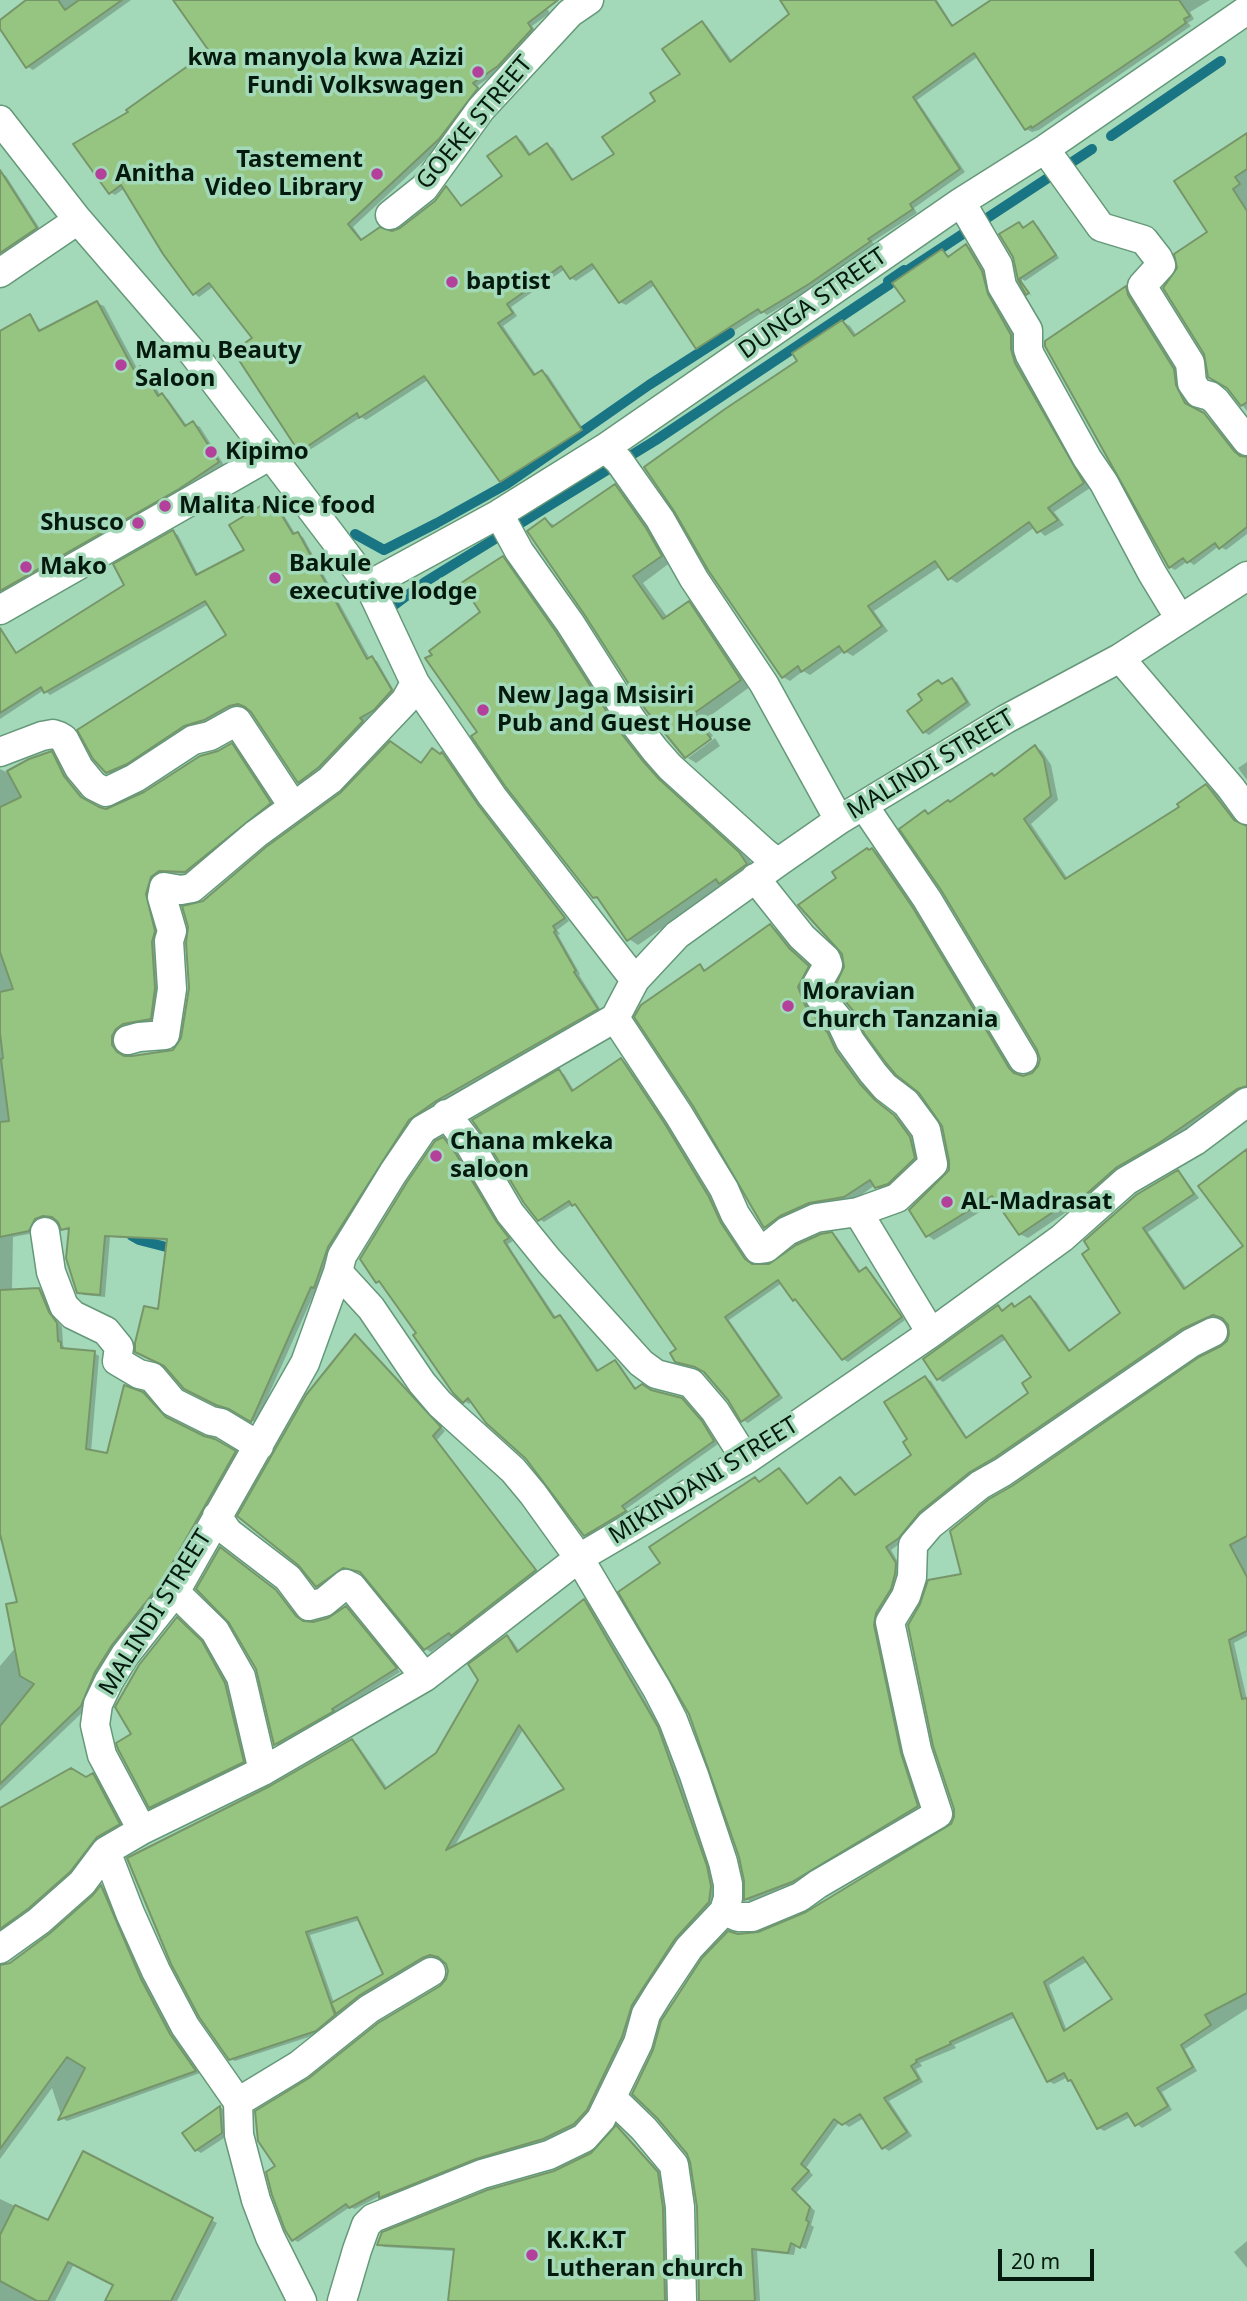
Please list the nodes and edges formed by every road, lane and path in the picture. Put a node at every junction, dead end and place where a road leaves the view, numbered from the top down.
1 (589, 0) edge
2 (1247, 10) edge
3 (0, 120) edge
4 (1045, 149) junction
5 (961, 202) junction
6 (390, 215) dead end
7 (78, 220) junction
8 (0, 273) edge
9 (1247, 441) edge
10 (605, 448) junction
11 (269, 456) junction
12 (499, 514) junction
13 (1247, 576) edge
14 (369, 585) junction
15 (0, 610) edge
16 (1180, 619) junction
17 (1121, 658) junction
18 (415, 683) junction
19 (0, 752) edge
20 (293, 806) junction
21 (864, 806) junction
22 (1247, 810) edge
23 (839, 820) junction
24 (780, 860) junction
25 (755, 878) junction
26 (635, 980) junction
27 (615, 1018) junction
28 (128, 1040) dead end
29 (1023, 1059) dead end
30 (1247, 1102) edge
31 (446, 1114) junction
32 (858, 1212) junction
33 (45, 1232) dead end
34 (340, 1264) junction
35 (1213, 1332) dead end
36 (931, 1333) junction
37 (258, 1446) junction
38 (746, 1460) junction
39 (217, 1516) junction
40 (579, 1558) junction
41 (175, 1592) junction
42 (425, 1677) junction
43 (263, 1771) junction
44 (142, 1830) junction
45 (106, 1851) junction
46 (724, 1910) junction
47 (0, 1949) edge
48 (431, 1972) dead end
49 (612, 2098) junction
50 (237, 2102) junction
51 (302, 2301) edge
52 (342, 2301) edge
53 (682, 2301) edge

1 - 6 street, GOEKE STREET
2 - 4 street, DUNGA STREET
3 - 7 street
4 - 5 street, DUNGA STREET
4 - 9 street
5 - 10 street, DUNGA STREET
5 - 16 street
7 - 8 street
7 - 11 street
10 - 12 street, DUNGA STREET
10 - 23 street
11 - 14 street
11 - 15 street
12 - 14 street, DUNGA STREET
12 - 24 street
13 - 16 street, MALINDI STREET
14 - 18 street
16 - 17 street, MALINDI STREET
17 - 21 street, MALINDI STREET
17 - 22 street
18 - 20 street
18 - 26 street
19 - 20 street
20 - 28 street
21 - 23 street, MALINDI STREET
21 - 29 street
23 - 24 street, MALINDI STREET
24 - 25 street, MALINDI STREET
25 - 26 street, MALINDI STREET
25 - 32 street
26 - 27 street, MALINDI STREET
27 - 31 street, MALINDI STREET
27 - 32 street
30 - 36 street, MIKINDANI STREET
31 - 34 street, MALINDI STREET
31 - 38 street
32 - 36 street
33 - 37 street
34 - 37 street, MALINDI STREET
34 - 40 street
35 - 46 street
36 - 38 street, MIKINDANI STREET
37 - 39 street, MALINDI STREET
38 - 40 street, MIKINDANI STREET
39 - 41 street, MALINDI STREET
39 - 42 street
40 - 42 street, MIKINDANI STREET
40 - 46 street
41 - 43 street
41 - 44 street, MALINDI STREET
42 - 43 street, MIKINDANI STREET
43 - 44 street, MIKINDANI STREET
44 - 45 street
45 - 47 street
45 - 50 street
46 - 49 street
48 - 50 street
49 - 52 street
49 - 53 street
50 - 51 street

